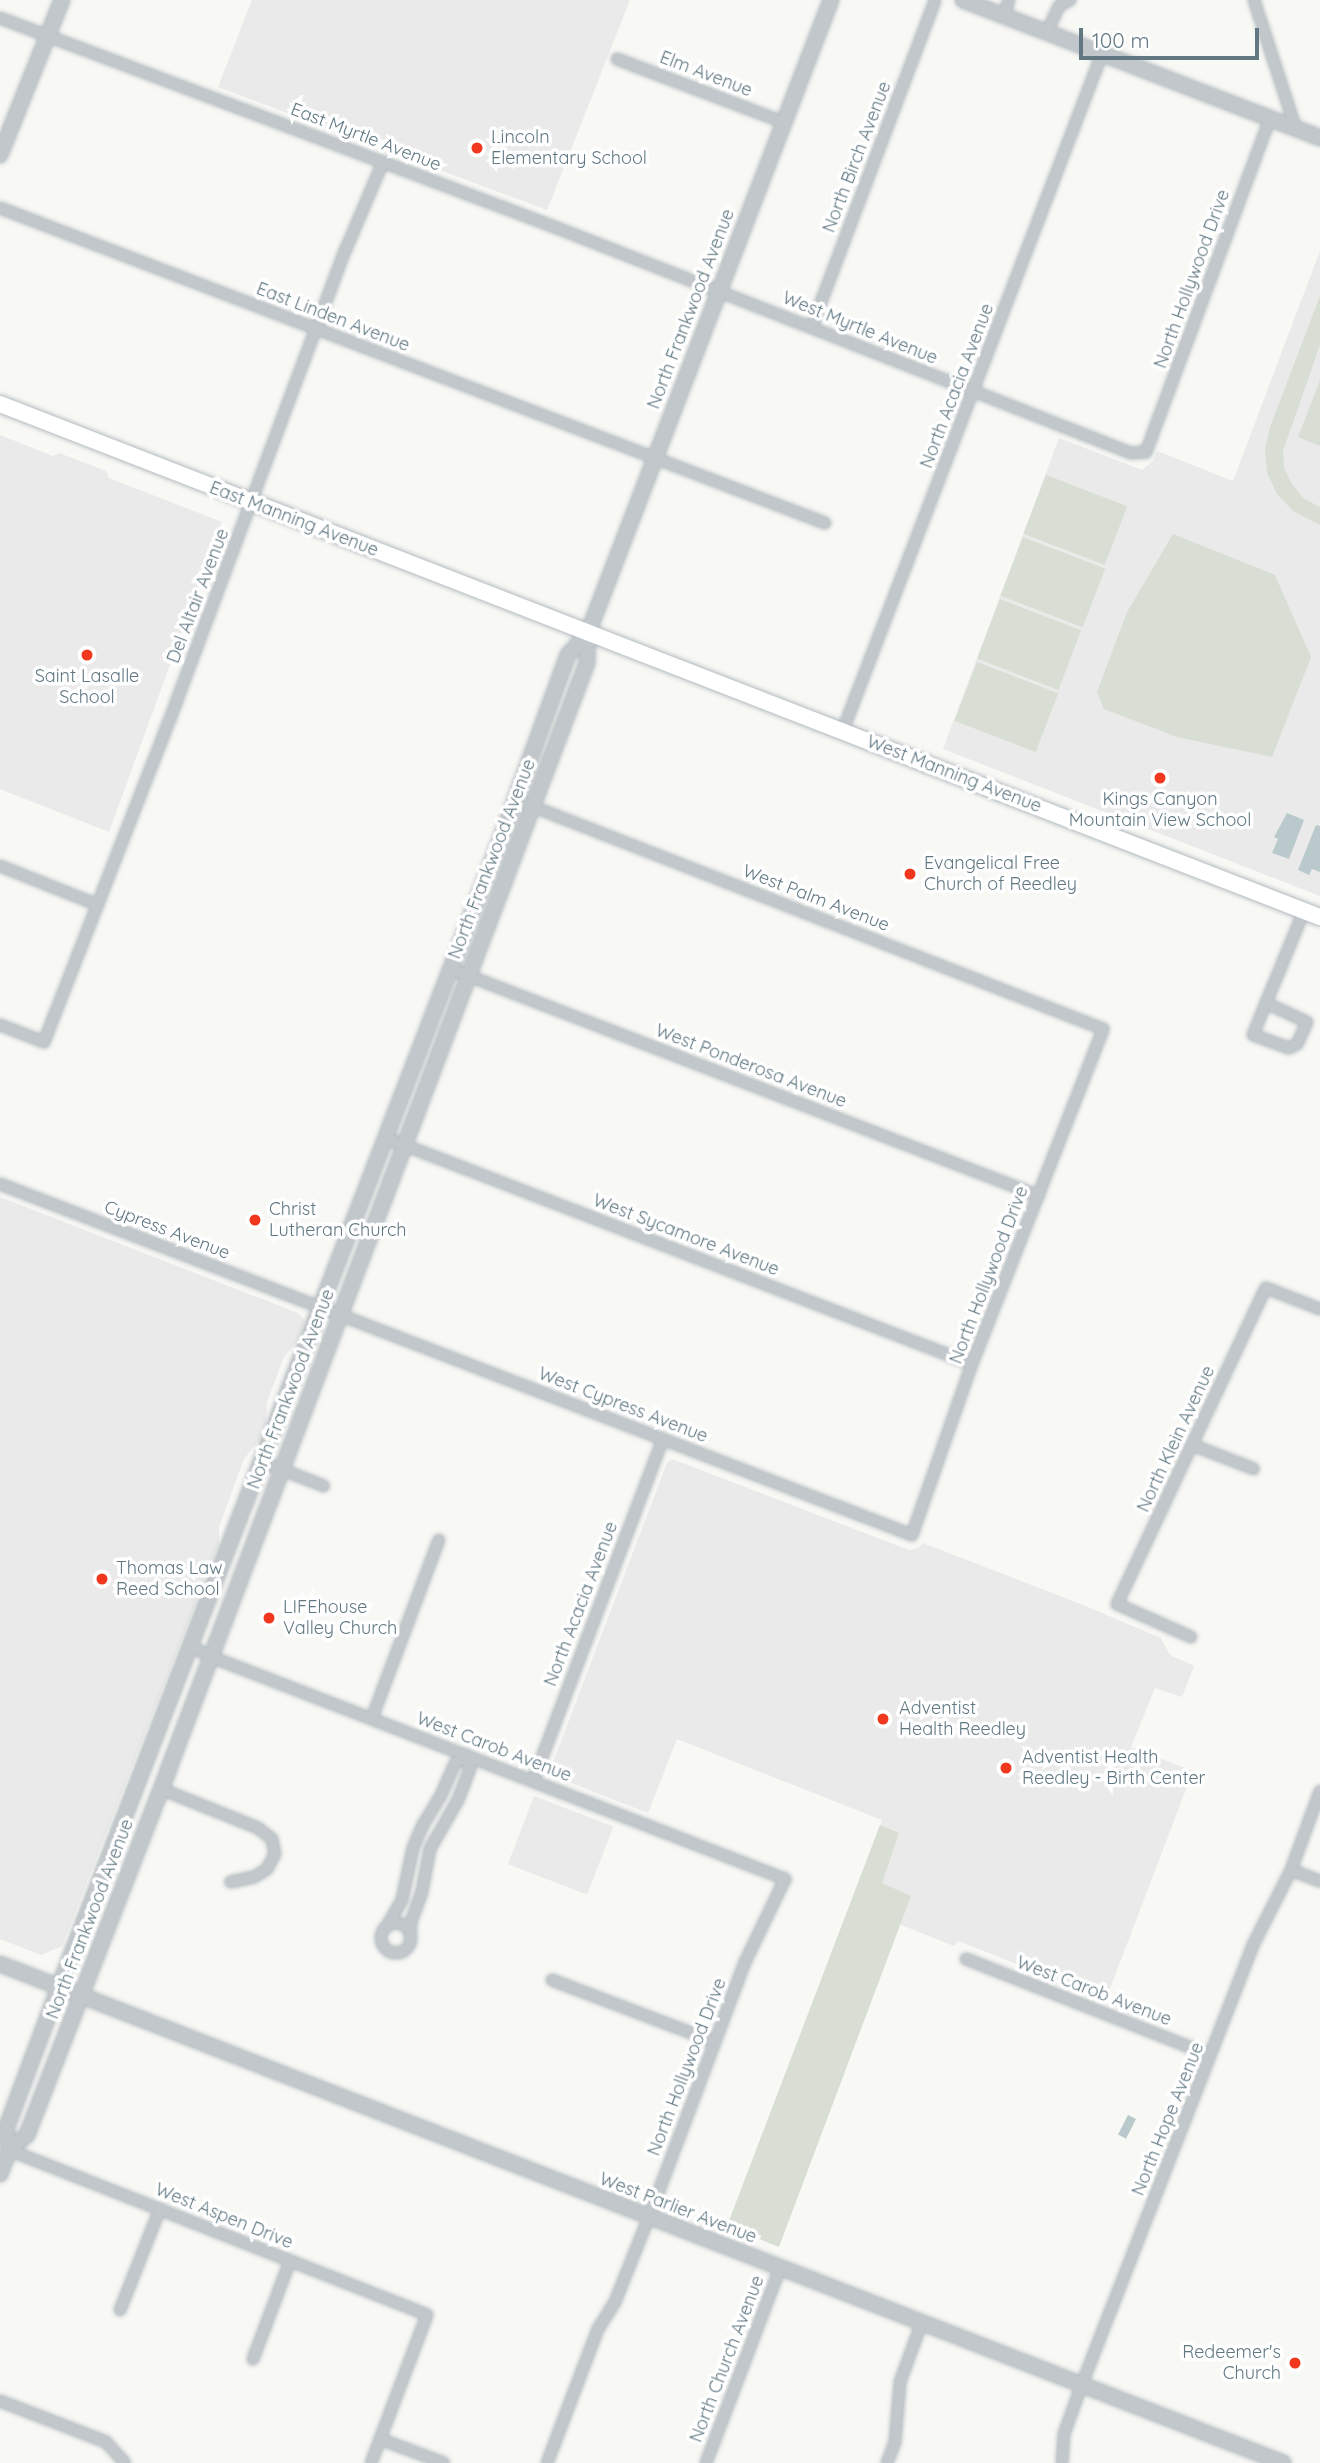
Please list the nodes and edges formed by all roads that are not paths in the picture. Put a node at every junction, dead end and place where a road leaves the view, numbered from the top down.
1 (62, 0) edge
2 (831, 0) edge
3 (935, 0) edge
4 (963, 0) edge
5 (1009, 0) edge
6 (1070, 0) edge
7 (1254, 0) edge
8 (1004, 16) junction
9 (0, 18) edge
10 (1046, 32) junction
11 (48, 35) junction
12 (1102, 54) junction
13 (617, 59) dead end
14 (1270, 119) junction
15 (783, 122) junction
16 (1296, 129) junction
17 (1320, 138) edge
18 (0, 155) edge
19 (383, 162) junction
20 (0, 208) edge
21 (719, 291) junction
22 (812, 327) junction
23 (318, 330) junction
24 (973, 393) junction
25 (0, 404) edge
26 (1146, 452) joint
27 (654, 460) junction
28 (252, 502) junction
29 (825, 523) dead end
30 (588, 633) junction
31 (843, 730) junction
32 (516, 800) junction
33 (533, 806) junction
34 (0, 866) edge
35 (98, 905) junction
36 (1304, 911) junction
37 (1320, 917) edge
38 (451, 969) junction
39 (468, 975) junction
40 (1266, 1003) junction
41 (0, 1025) edge
42 (1103, 1029) joint
43 (386, 1138) junction
44 (404, 1145) junction
45 (0, 1184) edge
46 (1039, 1196) junction
47 (321, 1308) junction
48 (1320, 1309) edge
49 (340, 1314) junction
50 (972, 1364) junction
51 (663, 1439) junction
52 (1192, 1445) junction
53 (262, 1462) junction
54 (281, 1469) junction
55 (1254, 1469) dead end
56 (324, 1486) dead end
57 (912, 1535) joint
58 (439, 1539) dead end
59 (1191, 1637) dead end
60 (191, 1646) junction
61 (209, 1656) junction
62 (372, 1718) junction
63 (462, 1759) junction
64 (533, 1781) junction
65 (161, 1789) junction
66 (1320, 1791) edge
67 (1291, 1870) junction
68 (785, 1879) joint
69 (1320, 1881) edge
70 (231, 1882) dead end
71 (387, 1926) junction
72 (410, 1937) junction
73 (966, 1959) dead end
74 (0, 1964) edge
75 (552, 1980) dead end
76 (59, 1987) junction
77 (80, 1994) junction
78 (715, 2042) junction
79 (1210, 2055) junction
80 (9, 2150) junction
81 (0, 2174) edge
82 (160, 2209) junction
83 (649, 2217) junction
84 (290, 2261) junction
85 (780, 2268) junction
86 (120, 2310) dead end
87 (922, 2322) junction
88 (253, 2360) dead end
89 (1082, 2384) junction
90 (0, 2401) edge
91 (380, 2438) junction
92 (1247, 2456) edge
93 (125, 2463) edge
94 (371, 2463) edge
95 (444, 2463) edge
96 (547, 2463) edge
97 (706, 2463) edge
98 (887, 2463) edge
99 (1062, 2463) edge
100 (1283, 2463) edge

1 - 11 street
2 - 15 street, North Frankwood Avenue
3 - 22 street, North Birch Avenue
4 - 8 street
5 - 8 street
6 - 10 street
7 - 16 street
8 - 10 street
9 - 11 street, East Myrtle Avenue
10 - 12 street
11 - 18 street
11 - 19 street, East Myrtle Avenue
12 - 14 street
12 - 24 street, North Acacia Avenue
13 - 15 street, Elm Avenue
14 - 16 street
14 - 26 street, North Hollywood Drive
15 - 21 street, North Frankwood Avenue
16 - 17 street
19 - 21 street, East Myrtle Avenue
19 - 23 street, Del Altair Avenue
20 - 23 street, East Linden Avenue
21 - 22 street, West Myrtle Avenue
21 - 27 street, North Frankwood Avenue
22 - 24 street, West Myrtle Avenue
23 - 27 street, East Linden Avenue
23 - 28 street, Del Altair Avenue
24 - 26 street, West Myrtle Avenue
24 - 31 street, North Acacia Avenue
25 - 28 main road, East Manning Avenue
27 - 29 street, East Linden Avenue
27 - 30 street, North Frankwood Avenue
28 - 30 main road, East Manning Avenue
28 - 35 street, Del Altair Avenue
30 - 31 main road, West Manning Avenue
30 - 32 street, North Frankwood Avenue
30 - 33 street, North Frankwood Avenue
31 - 36 main road, West Manning Avenue
32 - 33 street, West Palm Avenue
32 - 38 street, North Frankwood Avenue
33 - 39 street, North Frankwood Avenue
33 - 42 street, West Palm Avenue
34 - 35 street
35 - 41 street, Del Altair Avenue
36 - 37 main road, West Manning Avenue
36 - 40 street
38 - 39 street, West Ponderosa Avenue
38 - 43 street, North Frankwood Avenue
39 - 44 street, North Frankwood Avenue
39 - 46 street, West Ponderosa Avenue
40 - 40 street
42 - 46 street, North Hollywood Drive
43 - 44 street, West Sycamore Avenue
43 - 47 street, North Frankwood Avenue
44 - 49 street, North Frankwood Avenue
44 - 50 street, West Sycamore Avenue
45 - 47 street, Cypress Avenue
46 - 50 street, North Hollywood Drive
47 - 49 street, West Cypress Avenue
47 - 53 street, North Frankwood Avenue
48 - 52 street, North Klein Avenue
49 - 51 street, West Cypress Avenue
49 - 54 street, North Frankwood Avenue
50 - 57 street, North Hollywood Drive
51 - 57 street, West Cypress Avenue
51 - 64 street, North Acacia Avenue
52 - 55 street
52 - 59 street, North Klein Avenue
53 - 54 street
53 - 60 street, North Frankwood Avenue
54 - 56 street
54 - 61 street, North Frankwood Avenue
58 - 62 street
60 - 61 street, West Carob Avenue
60 - 76 street, North Frankwood Avenue
61 - 62 street, West Carob Avenue
61 - 65 street, North Frankwood Avenue
62 - 63 street, West Carob Avenue
63 - 64 street, West Carob Avenue
63 - 71 street
63 - 72 street
64 - 68 street, West Carob Avenue
65 - 70 street
65 - 77 street, North Frankwood Avenue
66 - 67 street, North Hope Avenue
67 - 69 street
67 - 79 street, North Hope Avenue
68 - 78 street, North Hollywood Drive
71 - 72 street
71 - 72 street
73 - 79 street, West Carob Avenue
74 - 76 street, West Parlier Avenue
75 - 78 street
76 - 77 street, West Parlier Avenue
76 - 80 street, North Frankwood Avenue
77 - 80 street, North Frankwood Avenue
77 - 83 street, West Parlier Avenue
78 - 83 street, North Hollywood Drive
79 - 89 street, North Hope Avenue
80 - 81 street, North Frankwood Avenue
80 - 82 street, West Aspen Drive
82 - 84 street, West Aspen Drive
82 - 86 street
83 - 85 street, West Parlier Avenue
83 - 96 street, North Hollywood Drive
84 - 88 street
84 - 91 street, West Aspen Drive
85 - 87 street, West Parlier Avenue
85 - 97 street, North Church Avenue
87 - 89 street, West Parlier Avenue
87 - 98 street
89 - 92 street, West Parlier Avenue
89 - 99 street, North Hope Avenue
90 - 93 street
91 - 94 street
91 - 95 street
92 - 100 street, West Parlier Avenue

